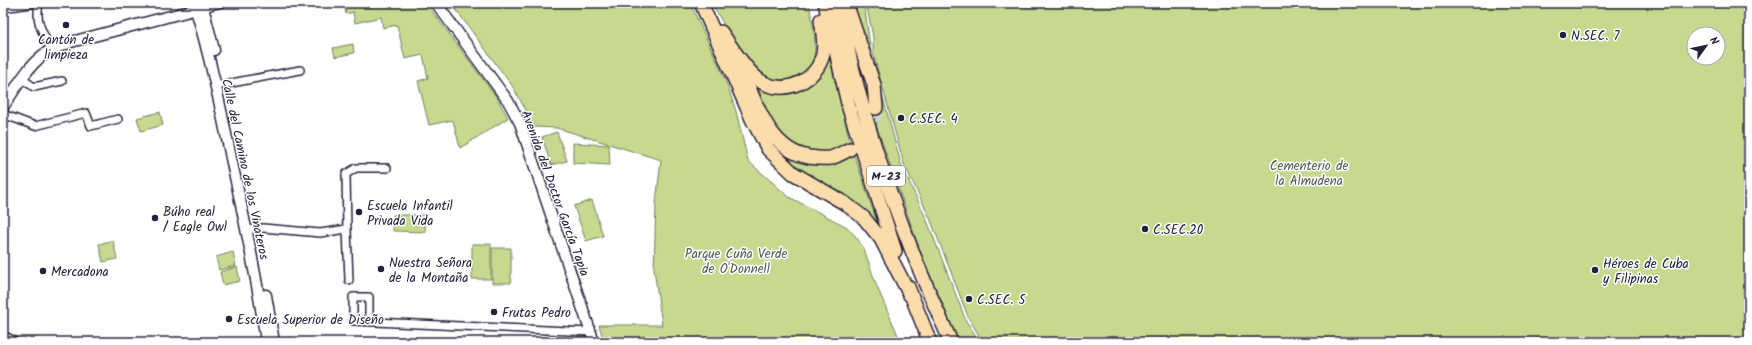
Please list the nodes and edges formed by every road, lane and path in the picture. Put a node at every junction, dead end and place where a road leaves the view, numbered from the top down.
1 (38, 3) edge
2 (222, 3) edge
3 (436, 3) edge
4 (702, 3) edge
5 (817, 3) edge
6 (825, 3) edge
7 (838, 3) edge
8 (846, 3) edge
9 (199, 6) edge
10 (3, 8) edge
11 (726, 38) junction
12 (51, 50) junction
13 (300, 70) dead end
14 (22, 79) junction
15 (62, 81) dead end
16 (219, 85) junction
17 (3, 107) edge
18 (876, 108) tunnel mouth
19 (3, 114) edge
20 (118, 119) dead end
21 (850, 149) dead end
22 (387, 168) dead end
23 (250, 229) junction
24 (347, 229) junction
25 (349, 280) dead end
26 (910, 295) junction
27 (369, 321) junction
28 (591, 332) junction
29 (3, 335) edge
30 (16, 342) edge
31 (266, 342) edge
32 (274, 342) edge
33 (594, 342) edge
34 (930, 342) edge
35 (951, 342) edge

1 - 10 street
1 - 12 street
2 - 9 street
3 - 28 street, Avenida del Doctor García Tapia
4 - 11 highway
4 - 26 highway
5 - 11 highway
6 - 26 highway, M-23
7 - 35 highway, M-23
8 - 18 highway
9 - 12 street
9 - 16 street, Calle del Camino de los Vinateros
11 - 21 highway
12 - 14 street
13 - 16 street
14 - 15 street
14 - 17 street
16 - 23 street, Calle del Camino de los Vinateros
19 - 20 street
22 - 24 street
23 - 24 street
23 - 31 street, Calle del Camino de los Vinateros
23 - 32 street, Calle del Camino de los Vinateros
24 - 25 street
26 - 34 highway, M-23
27 - 27 street
27 - 28 street
28 - 33 street, Avenida del Doctor García Tapia
29 - 30 street

